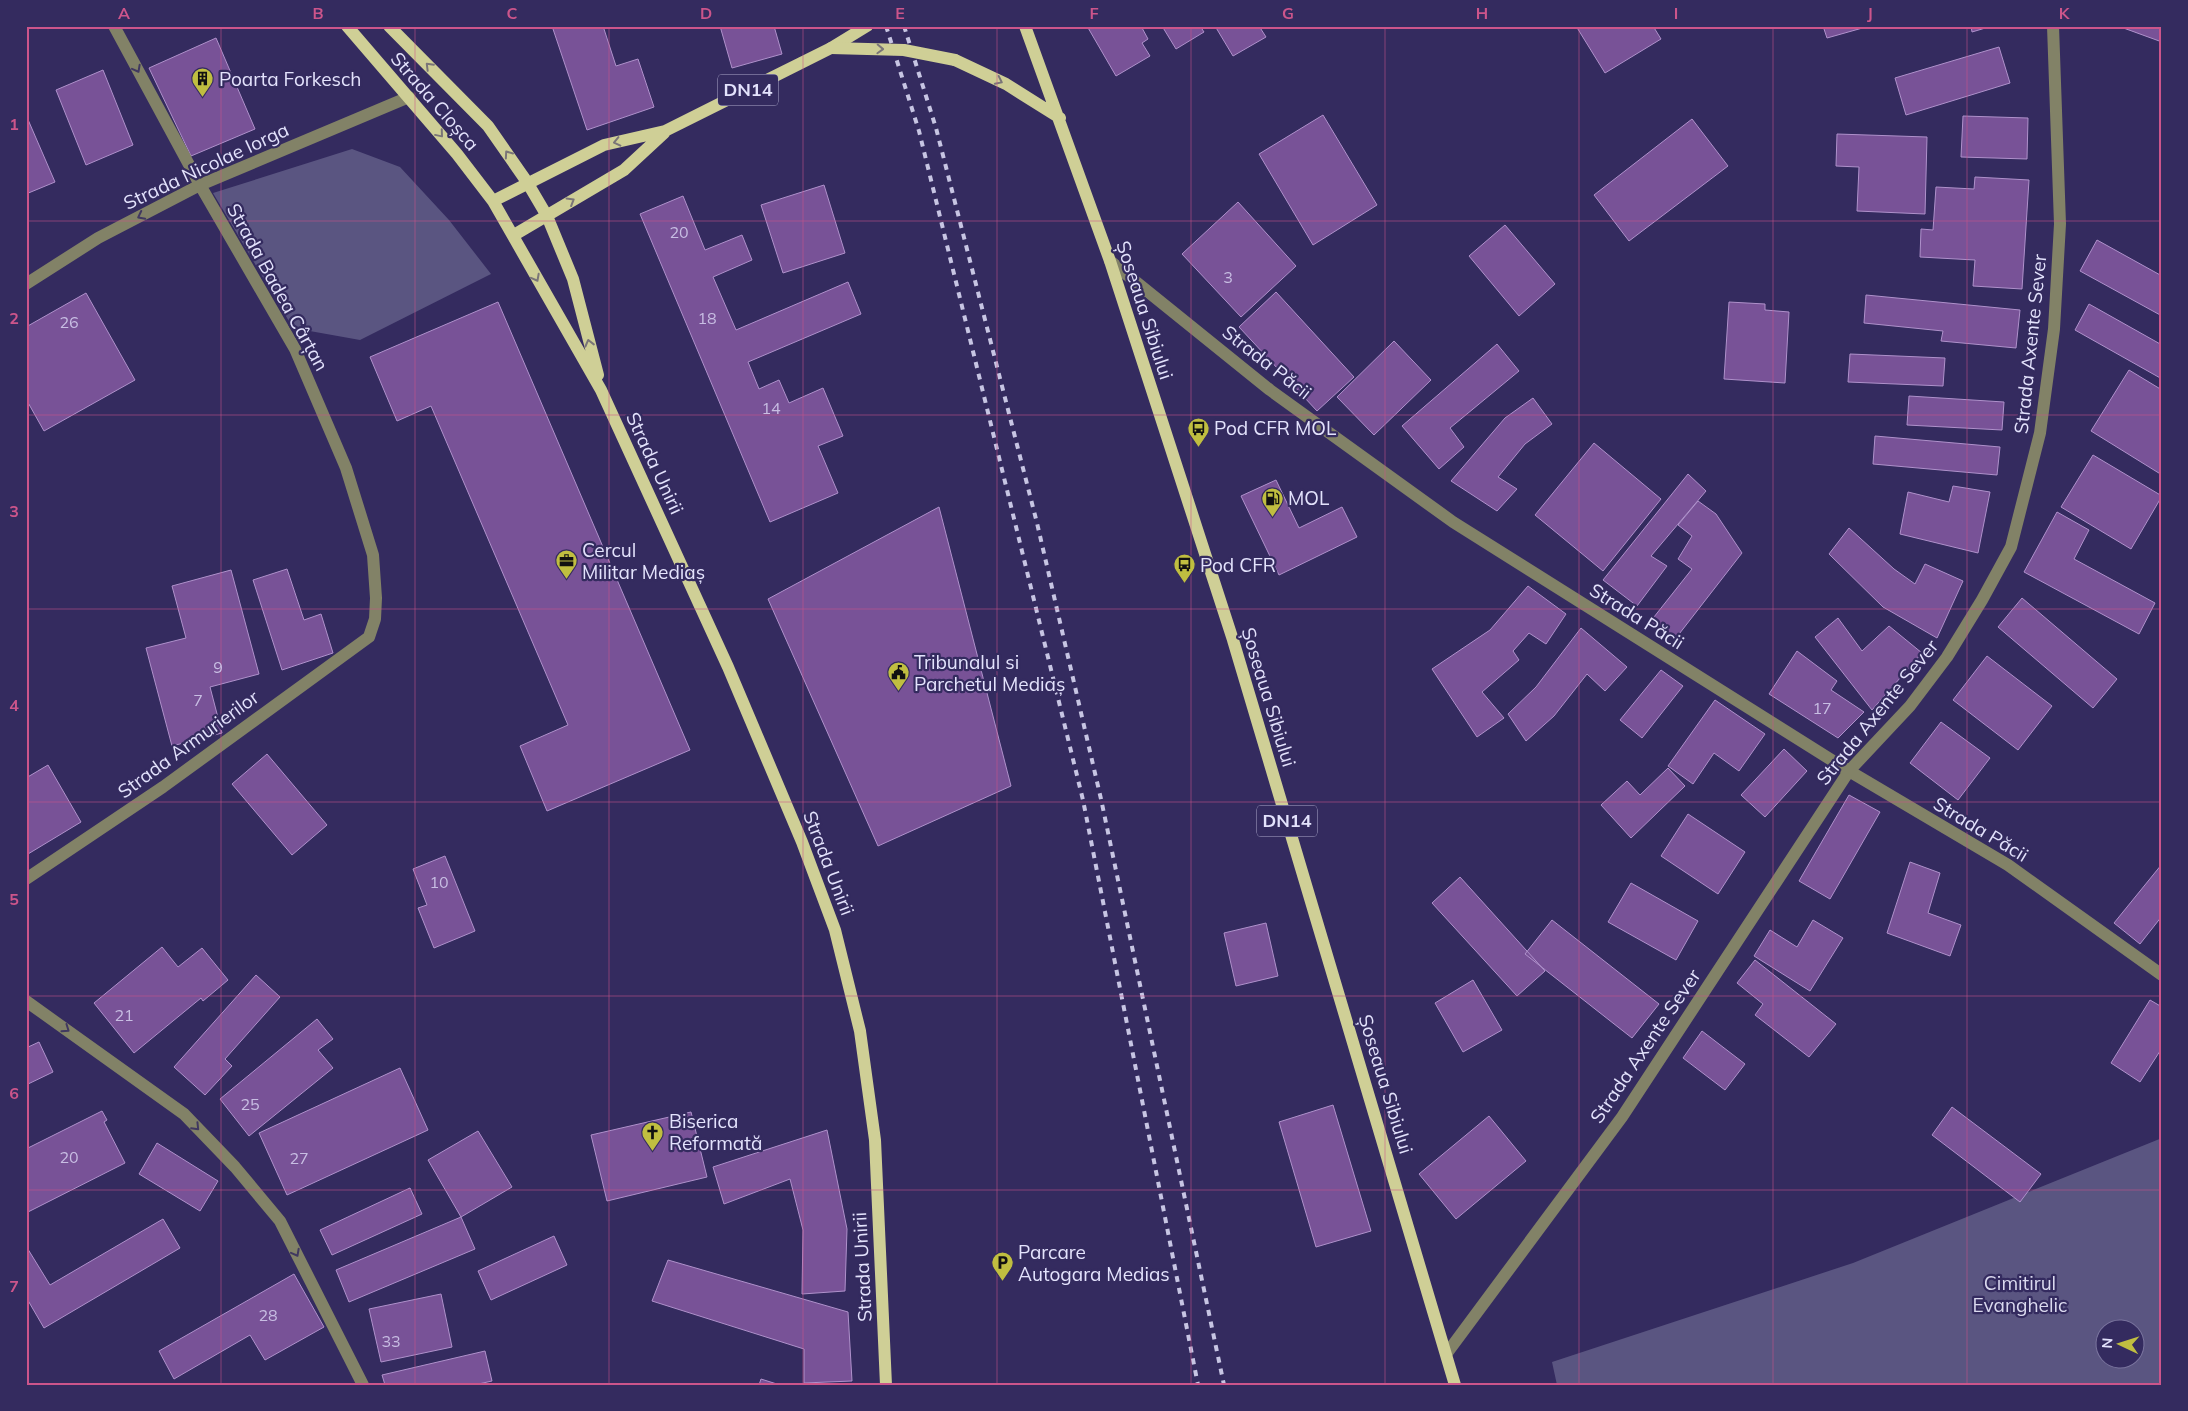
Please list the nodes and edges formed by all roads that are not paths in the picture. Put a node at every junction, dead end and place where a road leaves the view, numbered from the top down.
1 (114, 26) edge
2 (346, 26) edge
3 (389, 26) edge
4 (867, 26) edge
5 (1025, 26) edge
6 (2053, 26) edge
7 (831, 48) junction
8 (408, 97) junction
9 (1060, 118) junction
10 (665, 131) junction
11 (527, 182) junction
12 (200, 185) junction
13 (493, 201) junction
14 (547, 216) junction
15 (514, 235) junction
16 (1110, 261) junction
17 (26, 284) edge
18 (601, 390) junction
19 (369, 637) joint
20 (1849, 771) junction
21 (26, 879) edge
22 (2162, 975) edge
23 (26, 1001) edge
24 (1446, 1352) junction
25 (363, 1385) edge
26 (886, 1385) edge
27 (1455, 1385) edge

1 -> 12 street, Strada Badea Cârțan
2 - 8 main road, Strada Cloșca
11 -> 3 main road, Strada Cloșca
4 - 7 main road, DN14
5 - 9 main road, Șoseaua Sibiului / DN14
6 - 20 street, Strada Axente Sever
7 -> 9 main road, DN14, bridge
7 - 10 main road, DN14
8 - 12 street, Strada Nicolae Iorga
8 -> 13 main road, Strada Cloșca
9 - 16 main road, Șoseaua Sibiului / DN14
10 -> 11 main road, DN14
14 -> 10 main road, DN14
11 - 13 main road, DN14
11 - 14 main road, Strada Cloșca
12 -> 17 street, Strada Nicolae Iorga
12 - 19 street, Strada Badea Cârțan
13 - 15 main road, Strada Cloșca
14 - 15 main road, DN14
18 -> 14 main road, Strada Unirii
15 -> 18 main road, Strada Unirii
16 - 20 street, Strada Păcii
16 - 24 main road, Șoseaua Sibiului / DN14
18 - 26 main road, Strada Unirii
19 - 21 street, Strada Armurierilor
20 - 22 street, Strada Păcii
20 - 24 street, Strada Axente Sever
23 -> 25 street
24 - 27 main road, Șoseaua Sibiului / DN14

